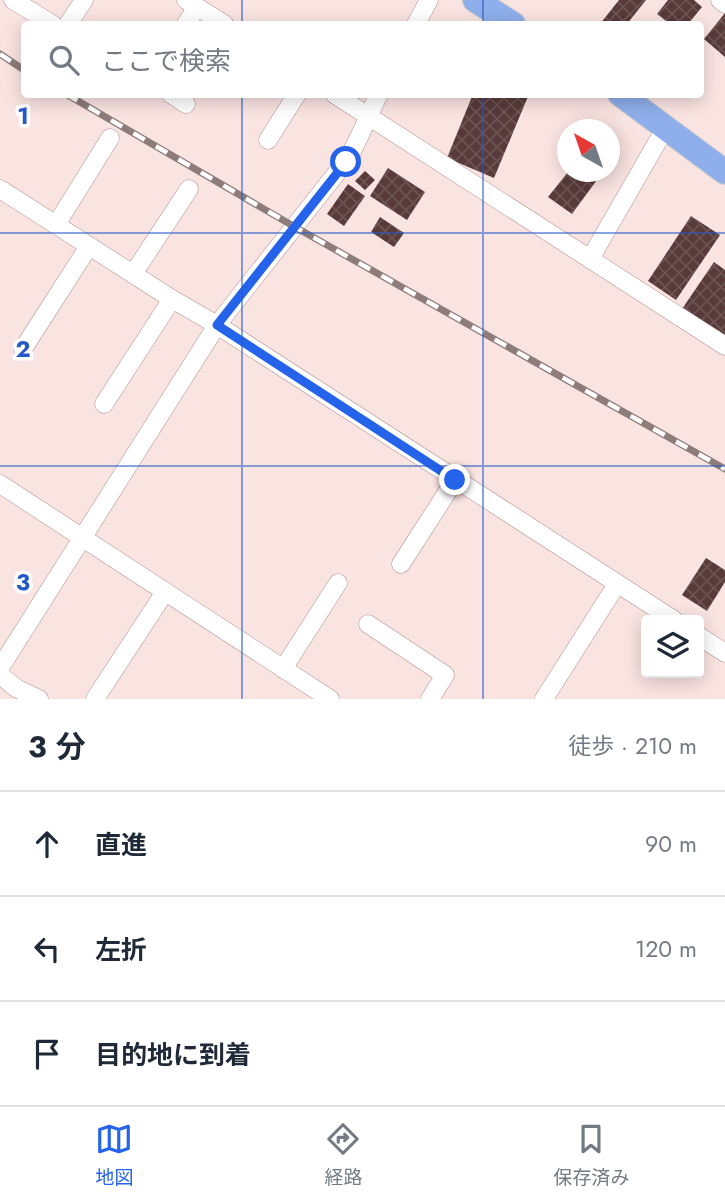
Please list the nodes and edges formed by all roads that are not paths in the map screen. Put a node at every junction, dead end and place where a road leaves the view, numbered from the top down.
1 (13, 0) edge
2 (84, 0) edge
3 (429, 0) edge
4 (475, 0) edge
5 (720, 0) edge
6 (192, 3) edge
7 (725, 4) edge
8 (47, 21) edge
9 (70, 21) edge
10 (187, 21) edge
11 (219, 21) edge
12 (418, 21) edge
13 (508, 21) edge
14 (294, 98) edge
15 (340, 98) edge
16 (377, 98) edge
17 (625, 98) edge
18 (368, 116) junction
19 (666, 128) junction
20 (110, 138) dead end
21 (268, 140) dead end
22 (725, 172) edge
23 (0, 188) edge
24 (189, 189) dead end
25 (56, 225) junction
26 (89, 246) junction
27 (590, 259) junction
28 (133, 274) junction
29 (172, 299) junction
30 (217, 325) junction
31 (725, 346) edge
32 (23, 349) dead end
33 (104, 404) dead end
34 (455, 480) junction
35 (0, 484) edge
36 (84, 538) junction
37 (401, 564) dead end
38 (338, 583) dead end
39 (617, 584) junction
40 (165, 592) junction
41 (666, 615) edge
42 (368, 624) dead end
43 (704, 639) edge
44 (725, 653) edge
45 (0, 668) edge
46 (283, 669) junction
47 (0, 675) edge
48 (39, 699) edge
49 (95, 699) edge
50 (330, 699) edge
51 (430, 699) edge
52 (544, 699) edge

1 - 8 street
2 - 9 street
3 - 12 street
4 - 13 highway
5 - 7 street
6 - 10 street
6 - 11 street
14 - 21 street
15 - 18 street
16 - 18 street
17 - 19 highway
18 - 27 street
18 - 30 street
19 - 22 highway
19 - 27 street
20 - 25 street
23 - 25 street
24 - 28 street
25 - 26 street
26 - 28 street
26 - 32 street
27 - 31 street
28 - 29 street
29 - 30 street
29 - 33 street
30 - 34 street
30 - 36 street
34 - 37 street
34 - 39 street
35 - 36 street
36 - 40 street
36 - 45 street
38 - 46 street
39 - 41 street
39 - 52 street
40 - 46 street
40 - 49 street
42 - 51 street
43 - 44 street
46 - 50 street
47 - 48 street

